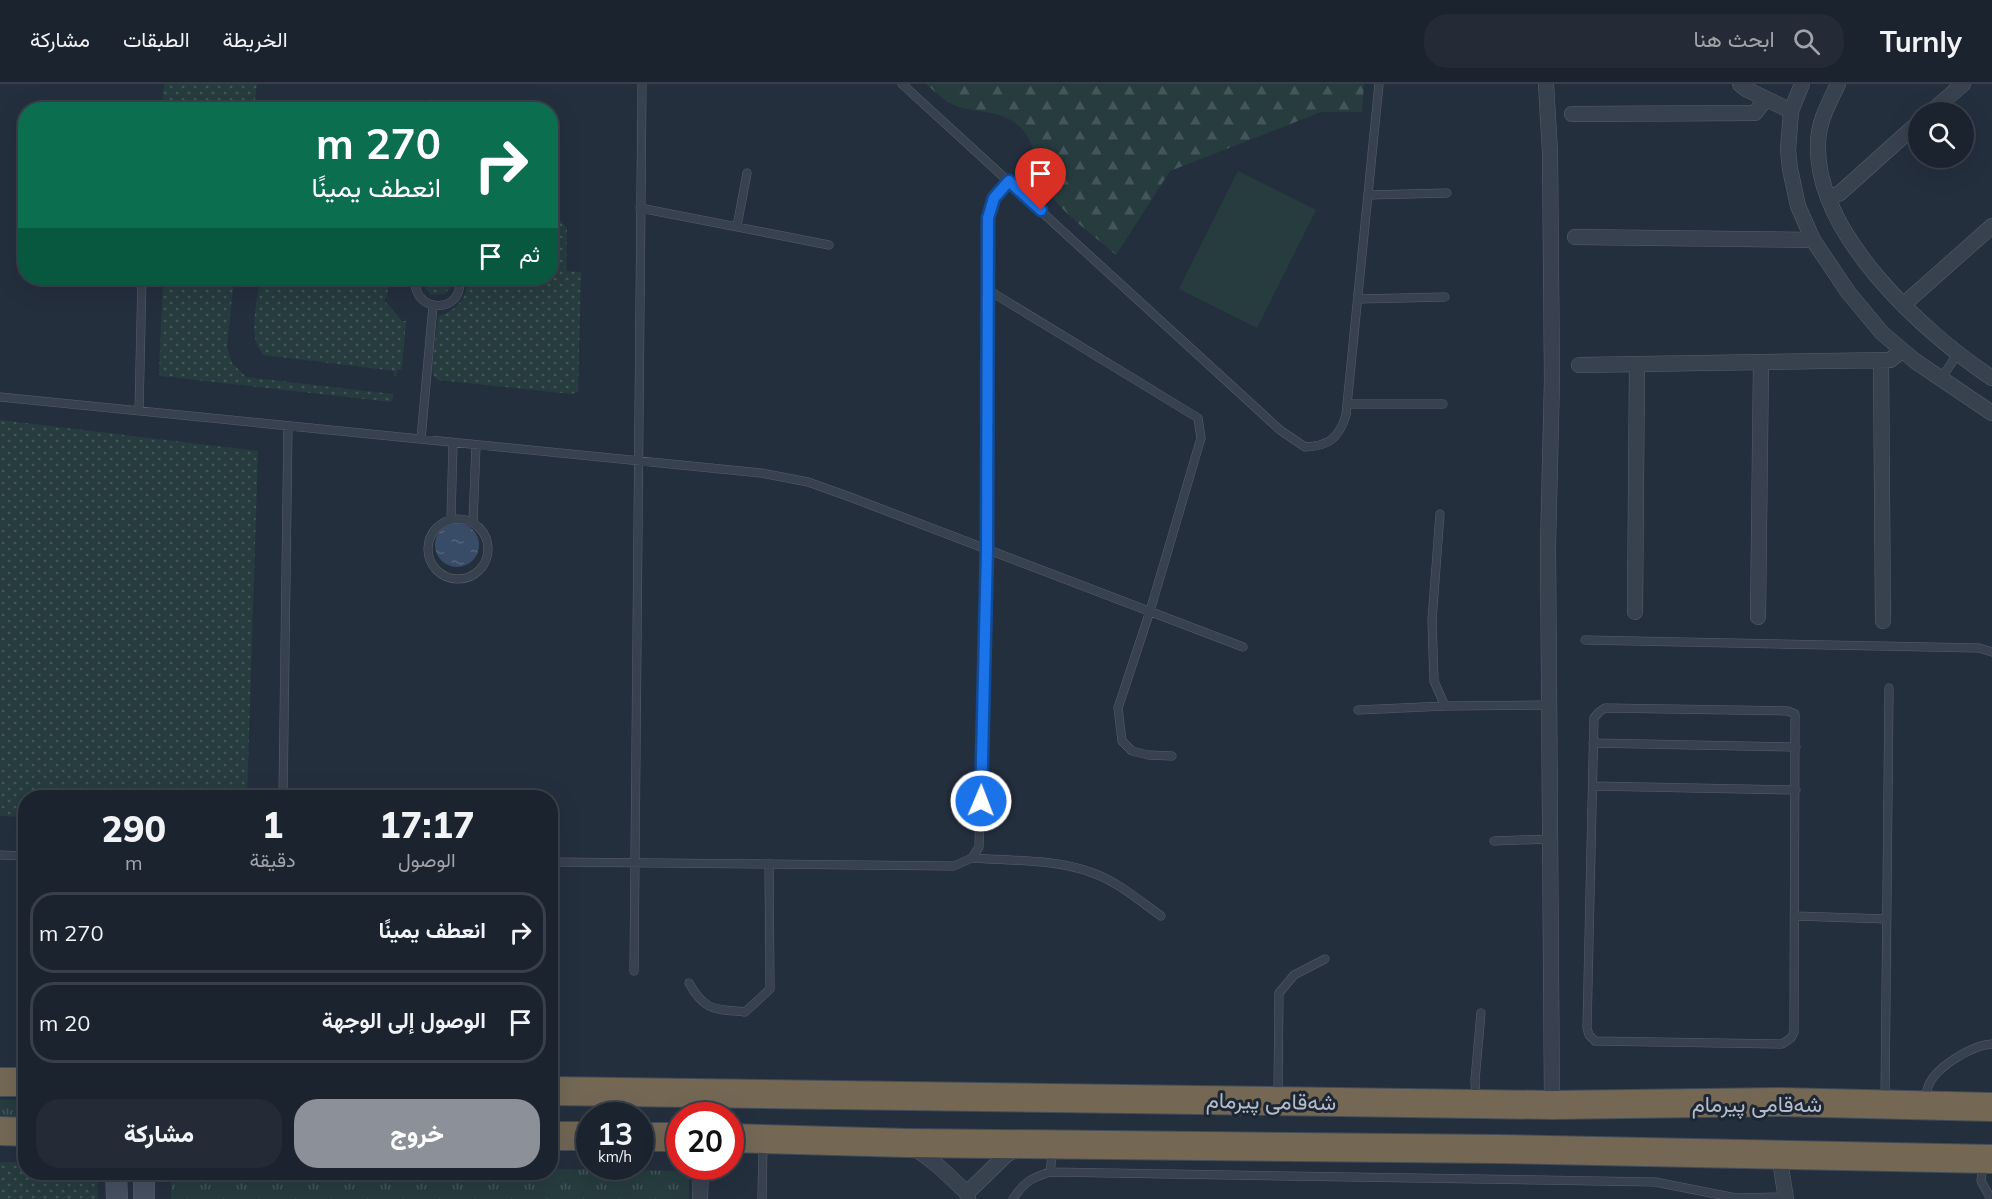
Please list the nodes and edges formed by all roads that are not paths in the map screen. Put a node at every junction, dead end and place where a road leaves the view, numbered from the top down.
1 (642, 84) edge
2 (902, 84) edge
3 (1379, 84) edge
4 (1546, 84) edge
5 (1740, 84) edge
6 (1802, 84) edge
7 (1838, 84) edge
8 (1963, 84) edge
9 (1766, 99) junction
10 (1942, 102) edge
11 (1791, 111) junction
12 (1572, 114) dead end
13 (1908, 132) edge
14 (747, 173) dead end
15 (1009, 181) junction
16 (1447, 193) dead end
17 (1368, 195) junction
18 (1828, 198) junction
19 (640, 208) junction
20 (737, 226) junction
21 (1992, 226) edge
22 (1575, 237) dead end
23 (1813, 240) junction
24 (829, 245) dead end
25 (142, 285) edge
26 (417, 285) edge
27 (460, 285) edge
28 (988, 290) junction
29 (1445, 297) dead end
30 (1358, 299) junction
31 (1903, 305) junction
32 (433, 306) junction
33 (1902, 351) junction
34 (1958, 353) junction
35 (1881, 360) junction
36 (1761, 362) junction
37 (1637, 364) junction
38 (1578, 365) dead end
39 (1992, 378) edge
40 (1941, 379) junction
41 (0, 397) edge
42 (1348, 404) junction
43 (1443, 404) dead end
44 (139, 411) junction
45 (1992, 413) edge
46 (288, 426) junction
47 (421, 439) junction
48 (453, 443) junction
49 (476, 446) junction
50 (640, 460) junction
51 (1440, 514) dead end
52 (451, 519) junction
53 (472, 522) junction
54 (987, 550) junction
55 (1150, 611) junction
56 (1635, 612) dead end
57 (1758, 616) dead end
58 (1883, 621) dead end
59 (1585, 640) dead end
60 (1243, 647) dead end
61 (1992, 651) edge
62 (1889, 688) dead end
63 (1549, 705) junction
64 (1445, 706) junction
65 (1358, 710) dead end
66 (1593, 743) junction
67 (1796, 747) junction
68 (1172, 756) dead end
69 (1593, 786) junction
70 (282, 790) edge
71 (1796, 790) junction
72 (1550, 839) junction
73 (1494, 841) dead end
74 (0, 855) edge
75 (18, 856) edge
76 (972, 858) junction
77 (558, 862) edge
78 (634, 862) junction
79 (769, 864) junction
80 (1161, 916) dead end
81 (1795, 916) junction
82 (1887, 919) junction
83 (1325, 959) dead end
84 (634, 971) dead end
85 (689, 983) dead end
86 (1481, 1013) dead end
87 (1992, 1044) edge
88 (0, 1082) edge
89 (18, 1082) edge
90 (558, 1091) edge
91 (1278, 1100) junction
92 (1470, 1104) junction
93 (1551, 1105) junction
94 (1885, 1105) junction
95 (1926, 1106) junction
96 (1992, 1107) edge
97 (0, 1131) edge
98 (18, 1132) edge
99 (558, 1136) edge
100 (576, 1136) edge
101 (744, 1138) edge
102 (763, 1139) junction
103 (907, 1143) junction
104 (1023, 1145) junction
105 (1468, 1149) junction
106 (1779, 1154) junction
107 (1052, 1158) junction
108 (1988, 1159) edge
109 (701, 1180) edge
110 (967, 1196) edge
111 (1786, 1198) edge
112 (700, 1199) edge
113 (762, 1199) edge
114 (1013, 1199) edge
115 (1991, 1199) edge

1 - 19 lane
2 - 15 lane
3 - 17 lane
4 - 63 street
5 - 9 street
6 - 11 street
7 - 18 street
8 - 10 street
9 - 11 street
9 - 12 street
11 - 23 street
13 - 18 street
14 - 20 lane
15 - 28 lane
15 - 42 lane
16 - 17 lane
17 - 30 lane
18 - 31 street
19 - 20 lane
19 - 50 lane
20 - 24 lane
21 - 31 street
22 - 23 street
23 - 33 street
25 - 44 lane
26 - 32 lane
27 - 32 lane
28 - 54 lane
28 - 55 lane
29 - 30 lane
30 - 42 lane
31 - 34 street
32 - 47 lane
33 - 35 street
33 - 40 street
34 - 39 street
34 - 40 lane
35 - 36 street
35 - 58 street
36 - 37 street
36 - 57 street
37 - 38 street
37 - 56 street
40 - 45 street
41 - 44 lane
42 - 43 lane
44 - 46 lane
46 - 47 lane
46 - 70 lane
47 - 48 lane
48 - 49 lane
48 - 52 lane
49 - 50 lane
49 - 53 lane
50 - 54 lane
50 - 78 lane
51 - 64 lane
52 - 53 lane
52 - 53 lane
54 - 55 lane
54 - 76 lane
55 - 60 lane
55 - 68 lane
59 - 61 lane
62 - 82 lane
63 - 64 lane
63 - 72 street
64 - 65 lane
66 - 67 lane
66 - 67 lane
66 - 69 lane
67 - 71 lane
69 - 71 lane
69 - 81 lane
71 - 81 lane
72 - 73 lane
72 - 93 street
74 - 75 lane
76 - 79 lane
76 - 80 lane
77 - 78 lane
78 - 79 lane
78 - 84 lane
79 - 85 lane
81 - 82 lane
82 - 94 lane
83 - 91 lane
86 - 92 lane
87 - 95 lane
88 - 89 highway
90 - 91 highway, شەقامی پیرمام
91 - 92 highway, شەقامی پیرمام
92 - 93 highway, شەقامی پیرمام
92 - 105 highway
93 - 94 highway, شەقامی پیرمام
94 - 95 highway, شەقامی پیرمام
95 - 96 highway, شەقامی پیرمام
97 - 98 highway
99 - 100 highway
101 - 102 highway, شەقامی پیرمام
102 - 103 highway, شەقامی پیرمام
102 - 113 lane
103 - 104 highway, شەقامی پیرمام
103 - 110 street
104 - 107 highway, شەقامی پیرمام
104 - 110 street
105 - 106 highway, شەقامی پیرمام
105 - 107 highway, شەقامی پیرمام
106 - 108 highway, شەقامی پیرمام
106 - 111 street
107 - 111 lane
107 - 114 lane
108 - 115 lane
109 - 112 street

